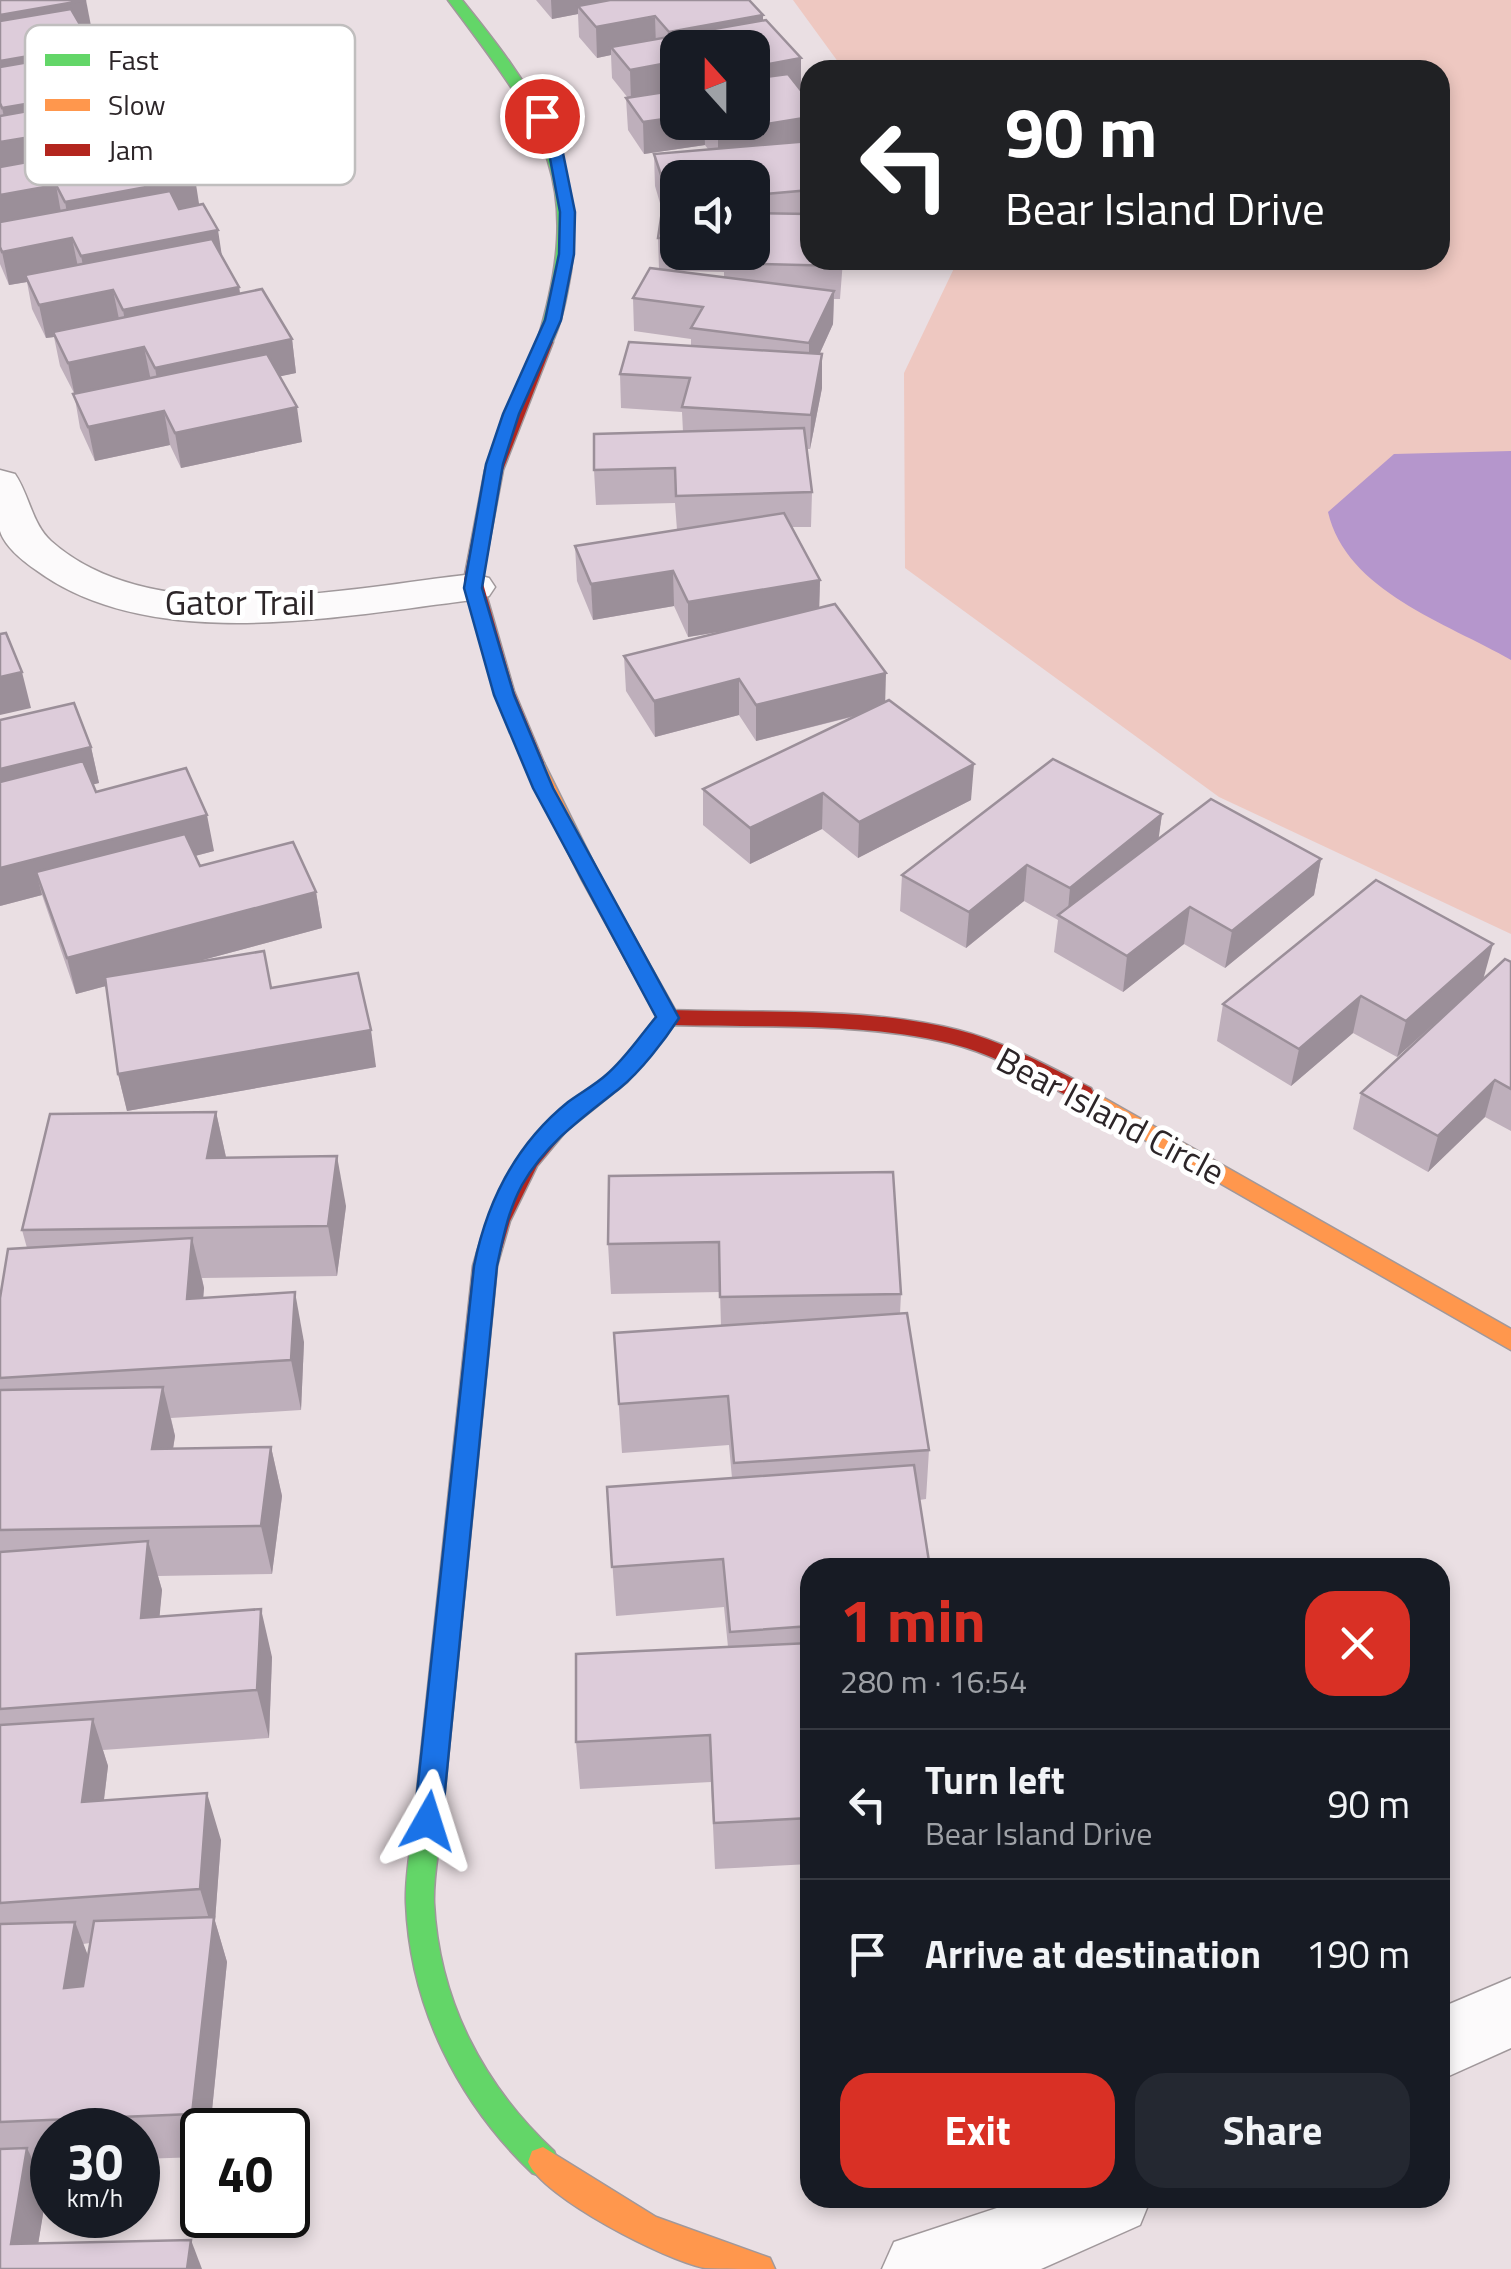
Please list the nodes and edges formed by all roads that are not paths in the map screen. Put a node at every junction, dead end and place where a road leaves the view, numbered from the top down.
1 (455, 0) edge
2 (0, 483) edge
3 (473, 588) junction
4 (668, 1018) junction
5 (1511, 1341) edge
6 (1511, 2012) edge
7 (1450, 2040) edge
8 (1091, 2208) edge
9 (760, 2269) edge
10 (922, 2269) edge

1 - 3 street
2 - 3 street, Gator Trail
3 - 4 street
4 - 5 street, Bear Island Circle
4 - 9 street
6 - 7 street
8 - 10 street

